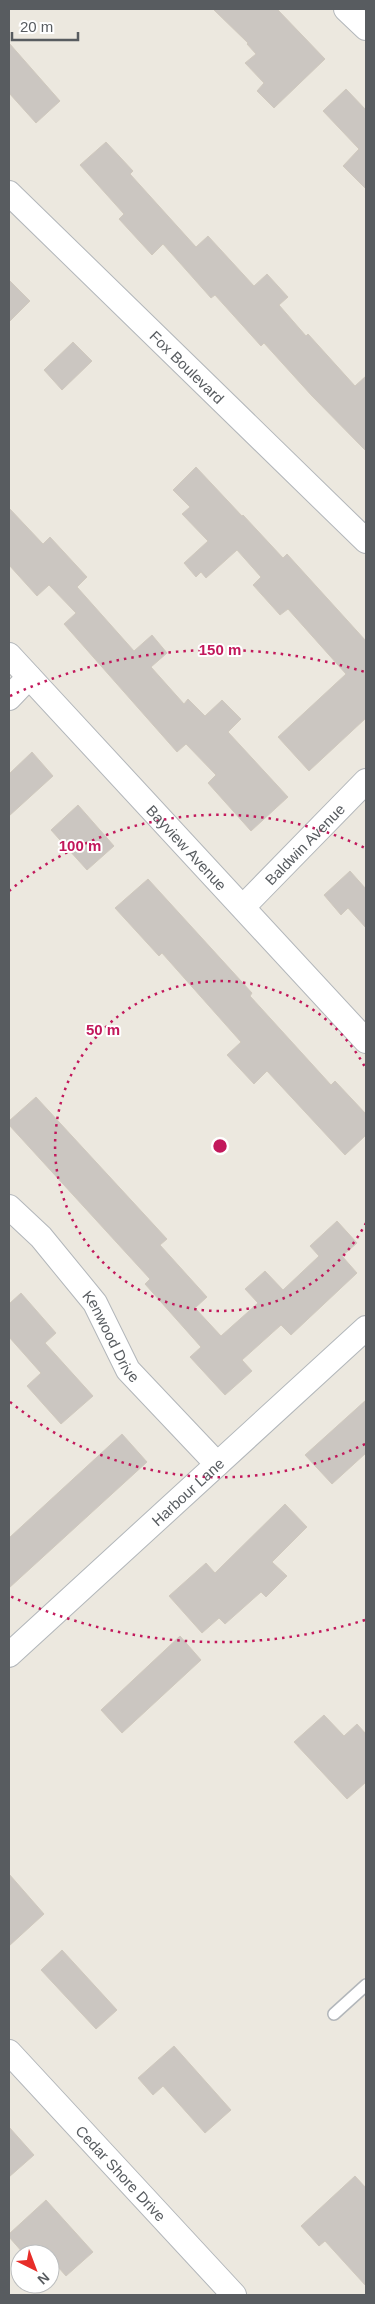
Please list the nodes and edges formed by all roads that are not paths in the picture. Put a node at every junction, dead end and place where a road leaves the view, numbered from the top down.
1 (346, 9) edge
2 (366, 28) edge
3 (9, 193) edge
4 (366, 541) edge
5 (9, 655) edge
6 (29, 677) junction
7 (9, 698) edge
8 (366, 781) edge
9 (243, 908) junction
10 (366, 1041) edge
11 (9, 1207) edge
12 (366, 1328) edge
13 (216, 1464) junction
14 (9, 1655) edge
15 (366, 1985) edge
16 (334, 2014) dead end
17 (9, 2052) edge
18 (234, 2295) edge

1 - 2 street
3 - 4 street, Fox Boulevard
5 - 6 street, Bayview Avenue
6 - 7 street
6 - 9 street, Bayview Avenue
8 - 9 street, Baldwin Avenue
9 - 10 street, Bayview Avenue
11 - 13 street, Kenwood Drive
12 - 13 street, Harbour Lane
13 - 14 street, Harbour Lane
15 - 16 lane
17 - 18 street, Cedar Shore Drive

